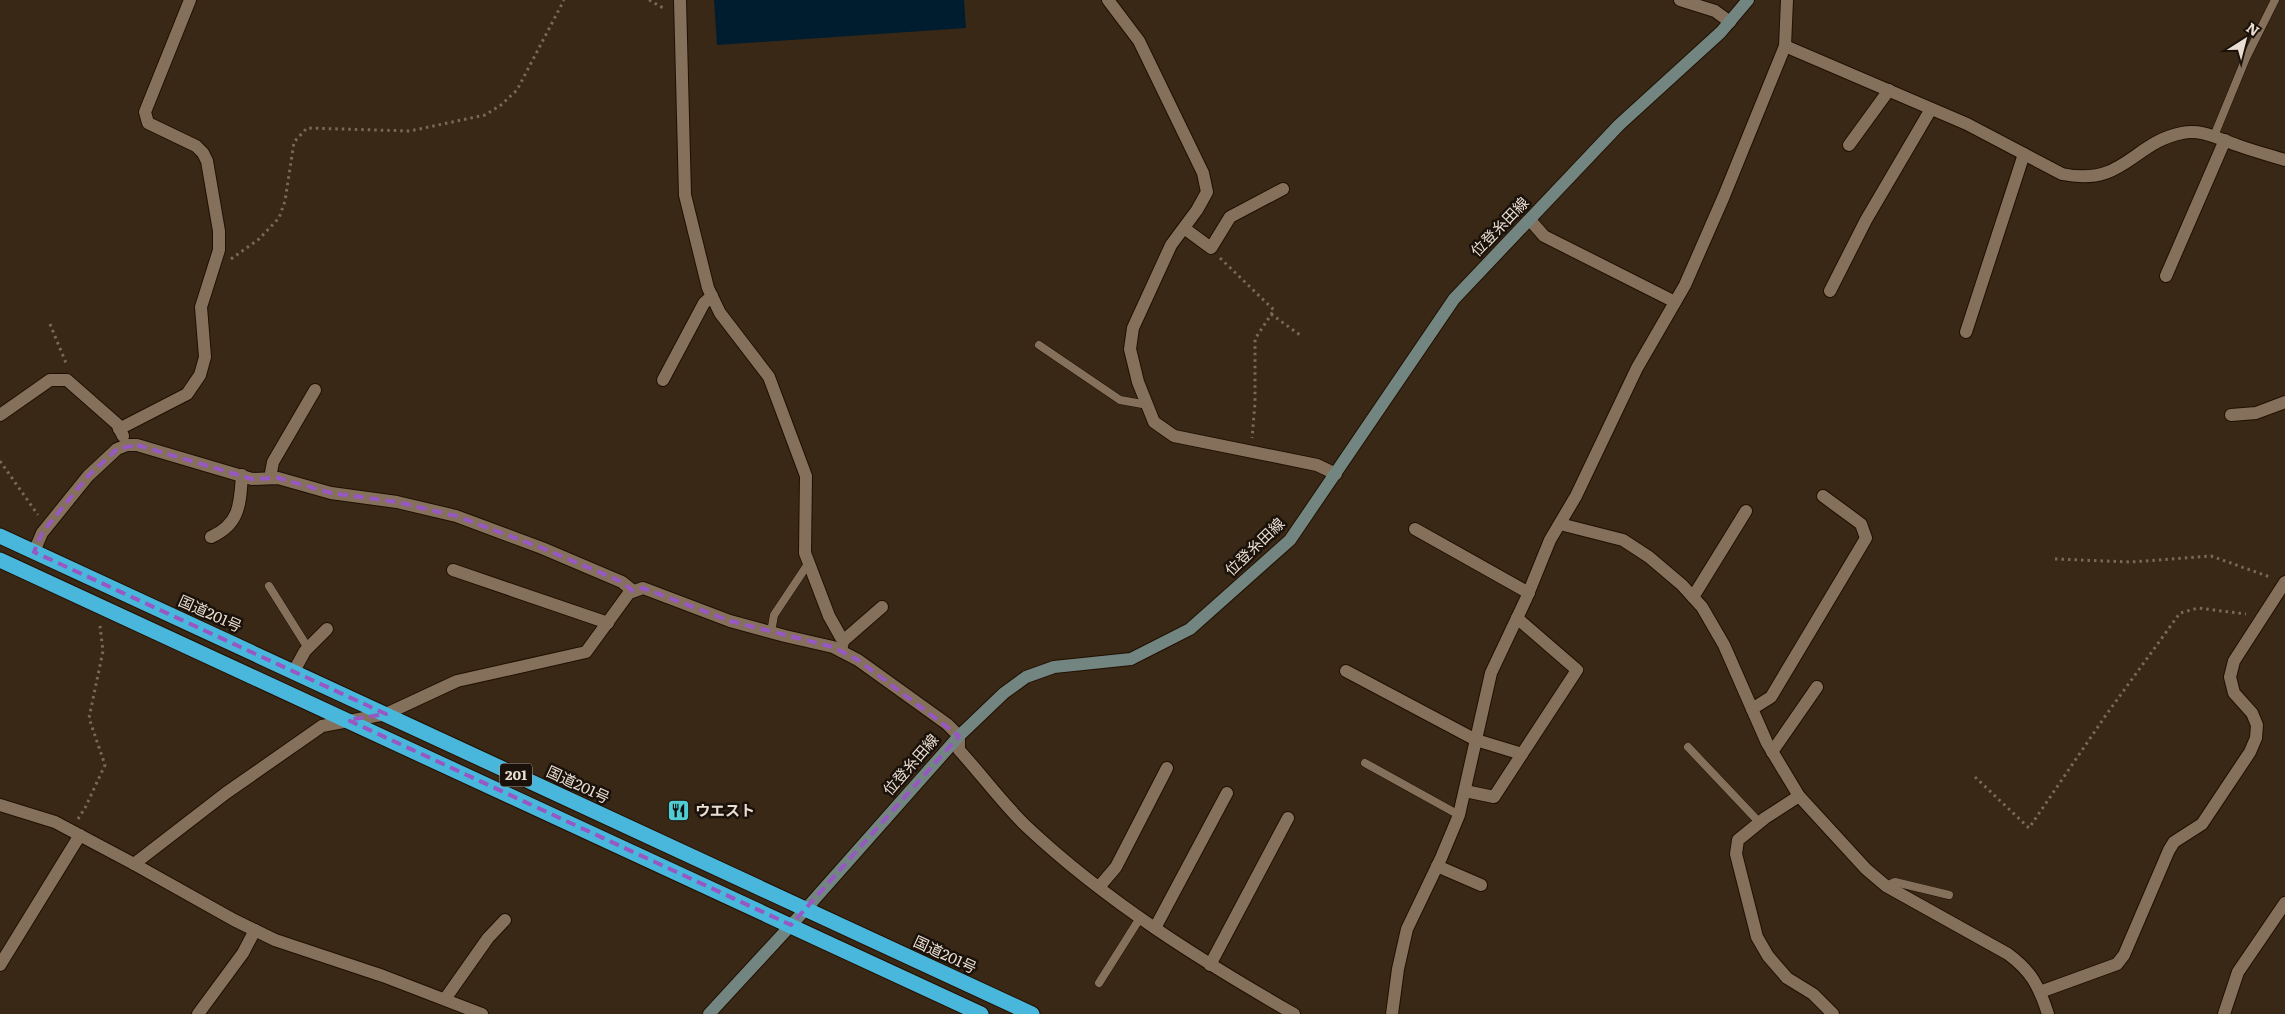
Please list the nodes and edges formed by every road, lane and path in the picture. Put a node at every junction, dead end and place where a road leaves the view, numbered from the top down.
1 (190, 0) edge
2 (564, 0) edge
3 (680, 0) edge
4 (1108, 0) edge
5 (1680, 0) edge
6 (1748, 0) edge
7 (1787, 0) edge
8 (2275, 0) edge
9 (1730, 22) junction
10 (1785, 46) junction
11 (1889, 90) junction
12 (1931, 109) junction
13 (2220, 138) junction
14 (1849, 145) dead end
15 (2024, 154) junction
16 (2285, 160) edge
17 (1283, 188) dead end
18 (1530, 220) junction
19 (1184, 228) junction
20 (1211, 248) junction
21 (215, 265) junction
22 (2166, 276) dead end
23 (1830, 291) dead end
24 (712, 296) junction
25 (1675, 302) junction
26 (1271, 314) junction
27 (50, 324) dead end
28 (1966, 332) dead end
29 (1300, 335) dead end
30 (1039, 345) dead end
31 (58, 380) junction
32 (663, 380) dead end
33 (315, 390) dead end
34 (2285, 402) edge
35 (1148, 406) junction
36 (0, 415) edge
37 (2230, 415) dead end
38 (119, 429) junction
39 (127, 445) junction
40 (1251, 451) junction
41 (0, 461) edge
42 (242, 474) junction
43 (1336, 474) junction
44 (270, 478) junction
45 (1823, 496) dead end
46 (1746, 511) dead end
47 (41, 520) dead end
48 (1560, 524) junction
49 (1415, 529) dead end
50 (0, 536) edge
51 (211, 537) dead end
52 (34, 552) junction
53 (2055, 558) dead end
54 (0, 560) edge
55 (808, 564) junction
56 (453, 570) dead end
57 (2280, 580) edge
58 (269, 586) dead end
59 (633, 592) junction
60 (1529, 593) junction
61 (1693, 597) junction
62 (882, 607) dead end
63 (1518, 618) junction
64 (2261, 620) junction
65 (608, 623) junction
66 (100, 626) dead end
67 (326, 629) dead end
68 (771, 632) junction
69 (842, 646) junction
70 (308, 648) junction
71 (1346, 671) dead end
72 (294, 672) junction
73 (1817, 687) dead end
74 (1752, 709) junction
75 (386, 714) junction
76 (348, 720) junction
77 (959, 736) junction
78 (1476, 740) junction
79 (1688, 747) dead end
80 (1772, 752) junction
81 (1522, 754) junction
82 (1365, 762) dead end
83 (1167, 768) dead end
84 (1975, 777) dead end
85 (1465, 791) junction
86 (1227, 793) dead end
87 (1799, 796) junction
88 (0, 805) edge
89 (1459, 815) junction
90 (1288, 818) dead end
91 (1759, 822) junction
92 (76, 833) junction
93 (134, 864) junction
94 (1437, 866) junction
95 (1481, 885) dead end
96 (1886, 886) junction
97 (1099, 887) junction
98 (1949, 895) dead end
99 (2285, 903) edge
100 (805, 910) junction
101 (1140, 918) junction
102 (505, 920) dead end
103 (791, 925) junction
104 (1155, 928) junction
105 (255, 930) junction
106 (0, 965) edge
107 (1210, 965) junction
108 (1099, 983) dead end
109 (2040, 992) junction
110 (445, 999) junction
111 (198, 1014) edge
112 (482, 1014) edge
113 (709, 1014) edge
114 (981, 1014) edge
115 (1032, 1014) edge
116 (1294, 1014) edge
117 (1392, 1014) edge
118 (1833, 1014) edge
119 (2048, 1014) edge
120 (2224, 1014) edge

1 - 21 street
2 - 21 path
3 - 24 street
4 - 19 street
5 - 9 street
6 - 9 main road, 位登糸田線
7 - 10 street
8 - 13 lane
9 - 18 main road, 位登糸田線
10 - 11 street
10 - 25 street
11 - 12 street
11 - 14 street
12 - 15 street
12 - 23 street
13 - 15 street
13 - 16 street
13 - 22 street
15 - 28 street
17 - 20 street
18 - 25 street
18 - 43 main road, 位登糸田線
19 - 20 street
19 - 35 street
20 - 26 path
21 - 38 street
24 - 32 street
24 - 55 street
25 - 48 street
26 - 29 path
26 - 40 path
27 - 31 path
30 - 35 lane
31 - 36 street
31 - 38 street
33 - 44 street
34 - 37 street
35 - 40 street
38 - 39 street
39 - 42 street
39 - 52 street
40 - 43 street
41 - 47 path
42 - 44 street
42 - 51 street
43 - 77 main road, 位登糸田線
44 - 59 street
45 - 74 street
46 - 61 street
48 - 60 street
48 - 61 street
49 - 60 street
50 - 52 highway, 国道201号 / 201
52 - 72 highway, 国道201号 / 201
53 - 57 path
54 - 76 highway, 201
55 - 68 lane
55 - 69 street
56 - 65 street
57 - 64 street
58 - 70 lane
59 - 65 street
59 - 68 street
60 - 63 street
61 - 74 street
62 - 69 street
63 - 78 street
63 - 81 street
64 - 84 path
64 - 109 street
65 - 75 street
66 - 92 path
67 - 70 street
68 - 69 street
69 - 77 street
70 - 72 street
71 - 78 street
72 - 75 highway, 国道201号 / 201
73 - 80 street
74 - 80 street
75 - 76 street
75 - 100 highway, 国道201号 / 201
76 - 93 street
76 - 103 highway, 201
77 - 97 street
77 - 100 main road, 位登糸田線
78 - 81 street
78 - 85 street
79 - 91 lane
80 - 87 street
81 - 85 street
82 - 89 lane
83 - 97 street
85 - 89 street
86 - 104 street
87 - 91 street
87 - 96 street
88 - 92 street
89 - 94 street
90 - 107 street
91 - 118 street
92 - 93 street
92 - 106 street
93 - 105 street
94 - 95 street
94 - 117 street
96 - 98 lane
96 - 109 street
97 - 101 street
99 - 120 street
100 - 103 main road, 位登糸田線
100 - 115 highway, 国道201号 / 201
101 - 104 street
101 - 108 lane
102 - 110 street
103 - 113 main road, 位登糸田線
103 - 114 highway, 201
104 - 107 street
105 - 110 street
105 - 111 street
107 - 116 street
109 - 119 street
110 - 112 street

